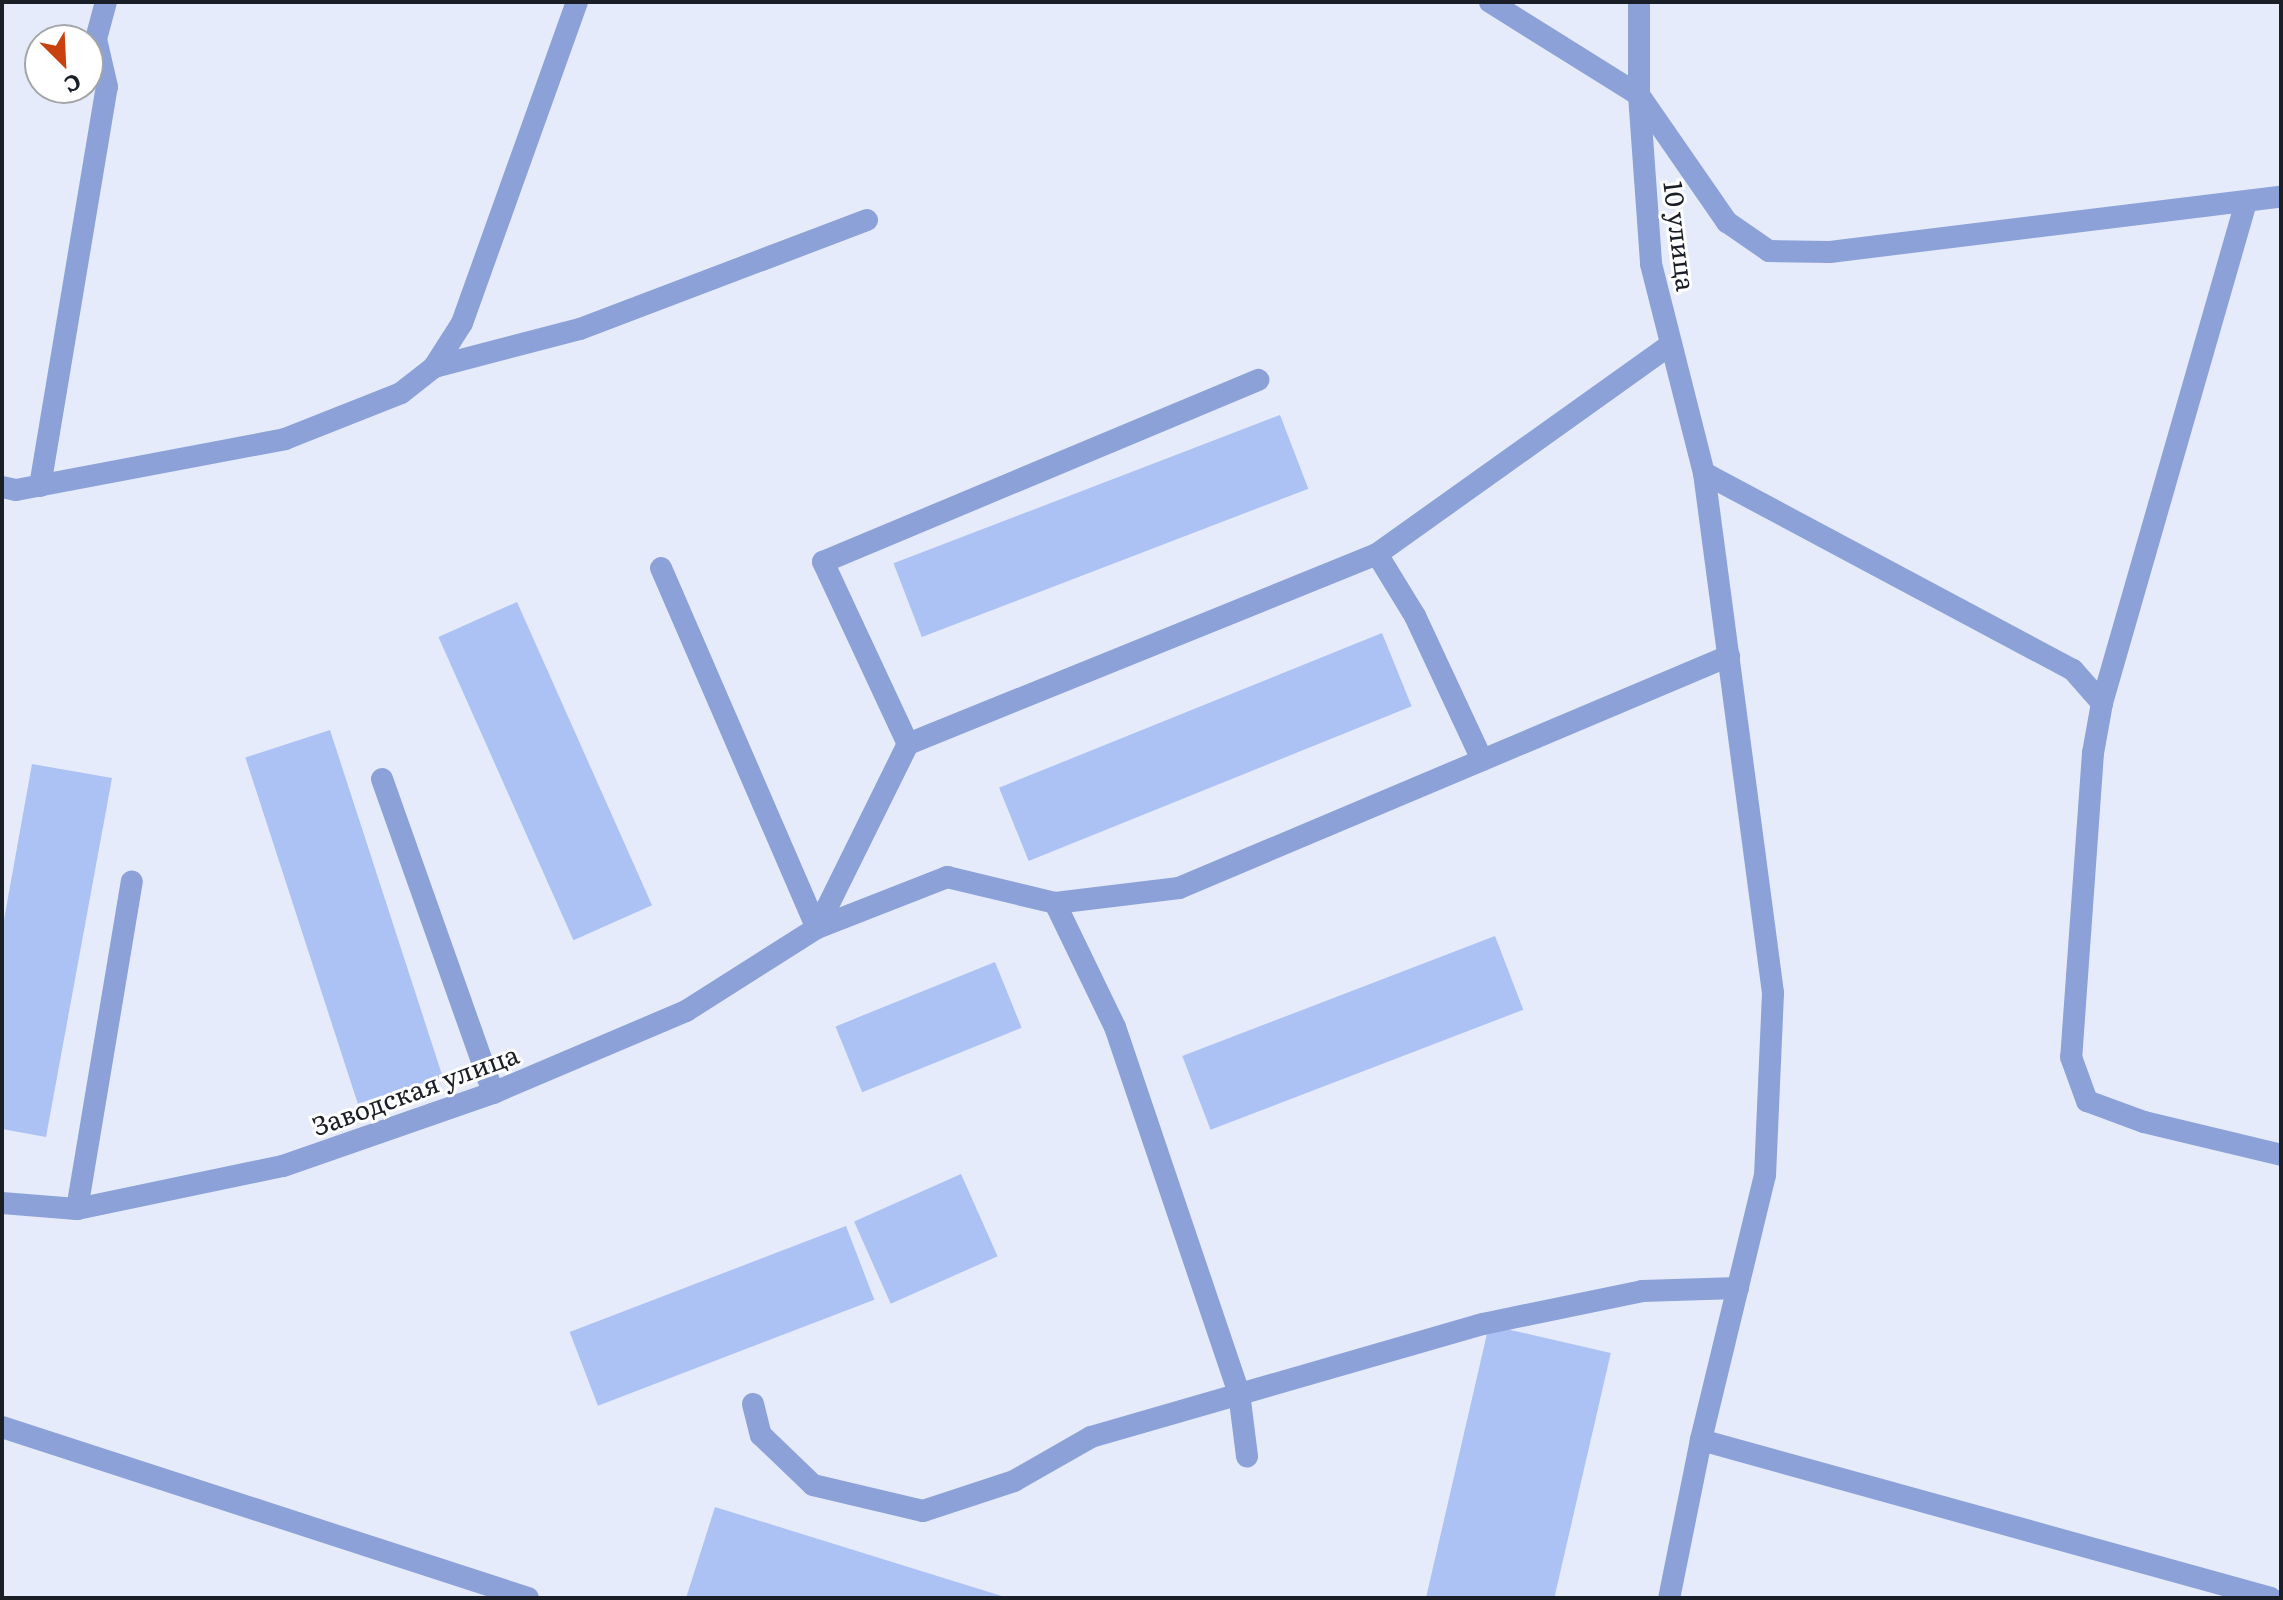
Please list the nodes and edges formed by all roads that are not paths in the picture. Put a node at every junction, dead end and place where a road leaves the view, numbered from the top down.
1 (106, 2) edge
2 (577, 2) edge
3 (1490, 2) edge
4 (1639, 2) edge
5 (1639, 95) junction
6 (2281, 197) edge
7 (2246, 202) junction
8 (867, 220) dead end
9 (1671, 344) junction
10 (434, 367) junction
11 (1259, 380) dead end
12 (1704, 473) junction
13 (40, 486) junction
14 (2, 487) edge
15 (1377, 554) junction
16 (661, 568) dead end
17 (1729, 656) junction
18 (2102, 703) junction
19 (908, 744) junction
20 (1482, 760) junction
21 (382, 779) dead end
22 (132, 882) dead end
23 (1055, 903) junction
24 (817, 928) junction
25 (493, 1093) junction
26 (2281, 1155) edge
27 (2, 1203) edge
28 (77, 1209) junction
29 (1738, 1288) junction
30 (1239, 1393) junction
31 (753, 1404) dead end
32 (2, 1427) edge
33 (1701, 1440) junction
34 (1247, 1456) dead end
35 (528, 1598) edge
36 (1669, 1598) edge
37 (2271, 1598) edge

1 - 13 street
2 - 10 street
3 - 5 street
4 - 5 street, 10 улица
5 - 7 street
5 - 9 street, 10 улица
6 - 7 street
7 - 18 street
8 - 10 street
9 - 12 street, 10 улица
9 - 15 street
10 - 13 street
11 - 19 street
12 - 17 street, 10 улица
12 - 18 street
13 - 14 street
15 - 19 street
15 - 20 street
16 - 24 street
17 - 20 street
17 - 29 street, 10 улица
18 - 26 street
19 - 24 street
20 - 23 street
21 - 25 street
22 - 28 street
23 - 24 street, Заводская улица
23 - 30 street
24 - 25 street, Заводская улица
25 - 28 street, Заводская улица
27 - 28 street, Заводская улица
29 - 30 street
29 - 33 street, 10 улица
30 - 31 street
30 - 34 street
32 - 35 street
33 - 36 street, 10 улица
33 - 37 street

